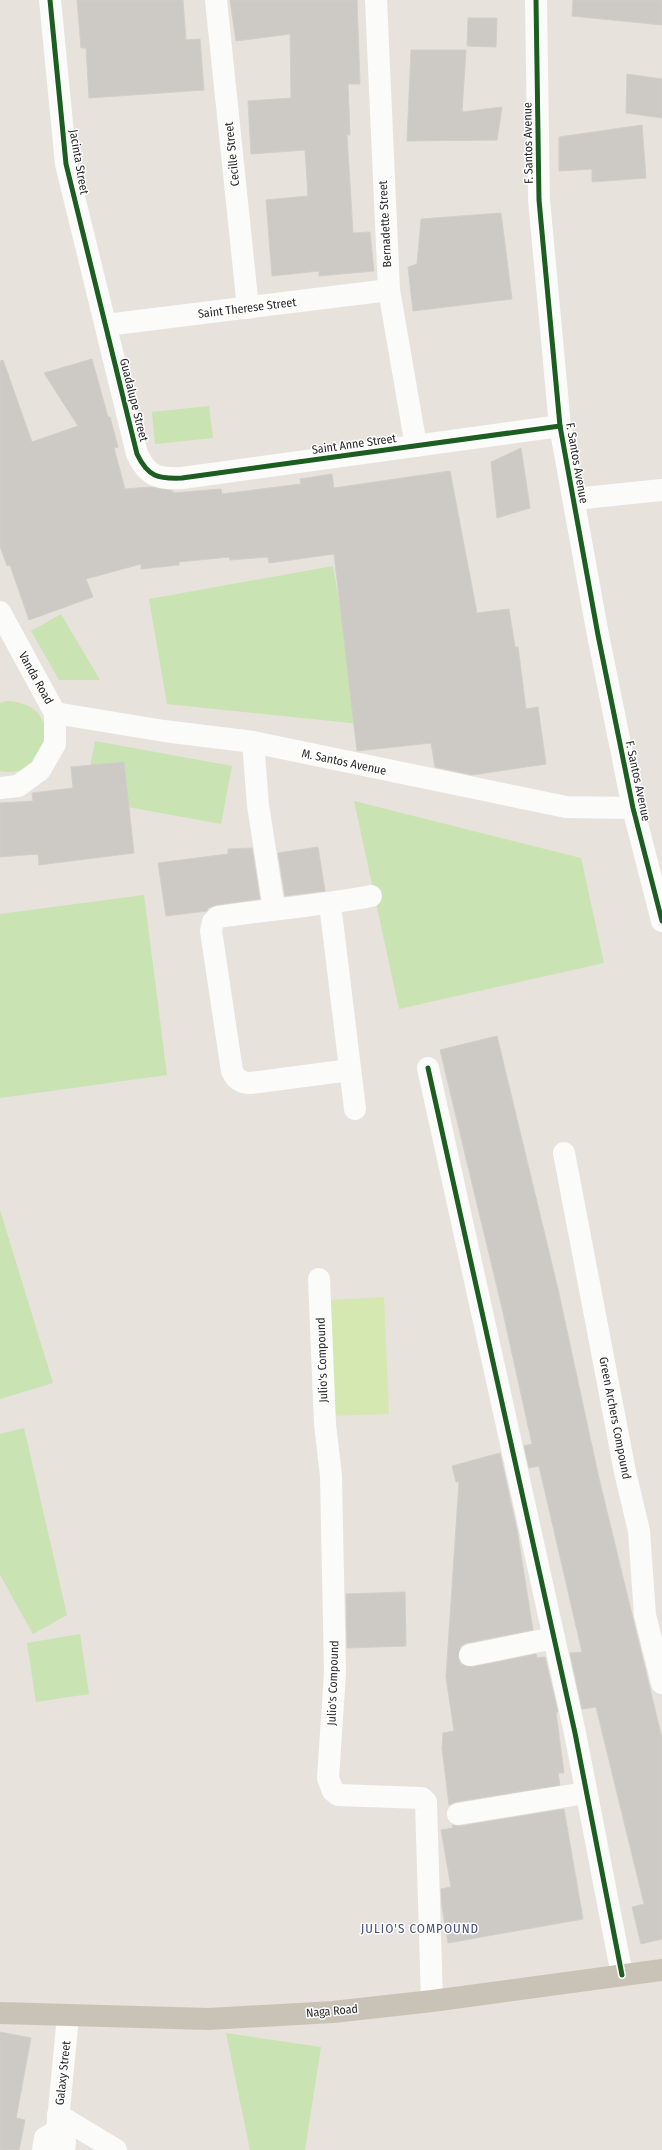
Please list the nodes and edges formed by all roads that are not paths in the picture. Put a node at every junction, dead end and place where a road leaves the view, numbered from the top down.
1 (50, 0) edge
2 (216, 0) edge
3 (376, 0) edge
4 (536, 0) edge
5 (389, 290) junction
6 (248, 308) junction
7 (106, 325) junction
8 (560, 426) junction
9 (416, 446) junction
10 (152, 475) joint
11 (662, 490) edge
12 (574, 499) junction
13 (0, 612) edge
14 (55, 713) junction
15 (253, 742) junction
16 (0, 788) edge
17 (633, 808) junction
18 (371, 896) dead end
19 (330, 904) junction
20 (274, 909) junction
21 (662, 922) edge
22 (428, 1068) dead end
23 (350, 1070) junction
24 (355, 1109) dead end
25 (564, 1153) dead end
26 (319, 1279) dead end
27 (554, 1638) junction
28 (470, 1655) dead end
29 (662, 1683) edge
30 (585, 1793) junction
31 (458, 1814) dead end
32 (662, 1970) edge
33 (622, 1975) junction
34 (432, 2001) junction
35 (0, 2013) edge
36 (68, 2016) junction
37 (60, 2132) edge
38 (43, 2150) edge
39 (116, 2150) edge

1 - 7 street, Jacinta Street
2 - 6 street, Cecille Street
3 - 5 street, Bernadette Street
4 - 8 street, F. Santos Avenue
5 - 6 street, Saint Therese Street
5 - 9 street, Bernadette Street
6 - 7 street, Saint Therese Street
7 - 10 street, Guadalupe Street
8 - 9 street, Saint Anne Street
8 - 12 street, F. Santos Avenue
9 - 10 street, Saint Anne Street
11 - 12 street
12 - 17 street, F. Santos Avenue
13 - 14 street, Vanda Road
14 - 15 street, M. Santos Avenue
14 - 16 street, Vanda Road
15 - 17 street, M. Santos Avenue
15 - 20 street
17 - 21 street, F. Santos Avenue
18 - 19 street
19 - 20 street
19 - 23 street
20 - 23 street
22 - 27 street
23 - 24 street
25 - 29 street, Green Archers Compound
26 - 34 street, Julio's Compound
27 - 28 street
27 - 30 street
30 - 31 street
30 - 33 street
32 - 33 main road, Naga Road
33 - 34 main road, Naga Road
34 - 36 main road, Naga Road
35 - 36 main road, Naga Road
36 - 37 street, Galaxy Street
37 - 38 street
37 - 39 street

